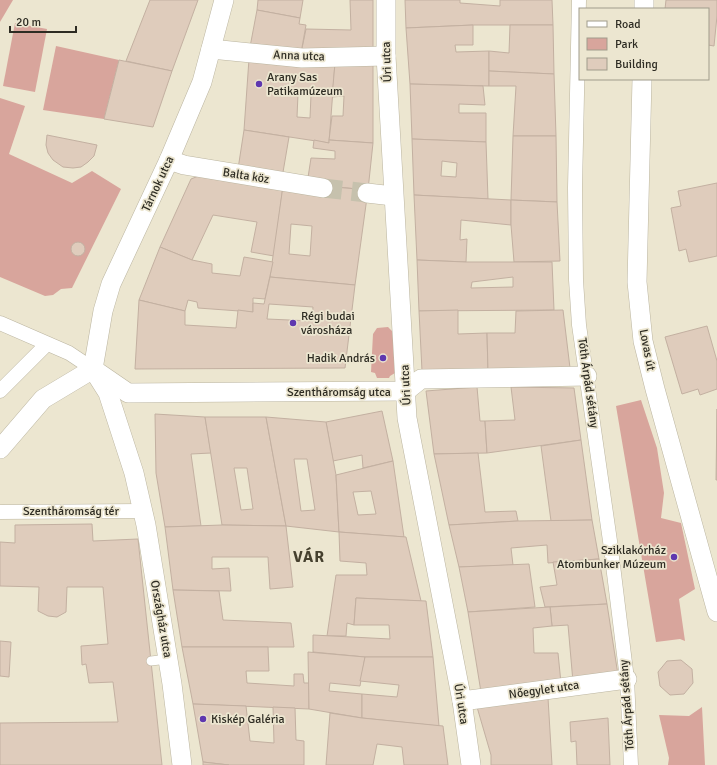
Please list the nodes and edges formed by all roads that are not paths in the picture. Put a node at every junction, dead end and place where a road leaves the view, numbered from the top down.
1 (224, 0) edge
2 (386, 0) edge
3 (579, 0) edge
4 (211, 49) junction
5 (386, 56) junction
6 (642, 80) edge
7 (169, 160) junction
8 (323, 188) tunnel mouth
9 (368, 193) tunnel mouth
10 (393, 196) junction
11 (0, 323) edge
12 (47, 344) junction
13 (93, 369) junction
14 (588, 376) junction
15 (0, 391) edge
16 (406, 391) junction
17 (0, 449) edge
18 (142, 511) junction
19 (0, 512) edge
20 (717, 612) edge
21 (627, 679) junction
22 (462, 701) junction
23 (182, 765) edge
24 (471, 765) edge
25 (631, 765) edge

1 - 4 street, Tárnok utca
2 - 5 street, Úri utca
3 - 14 street, Tóth Árpád sétány
4 - 5 street, Anna utca
4 - 7 street, Tárnok utca
5 - 10 street, Úri utca
6 - 20 street, Lovas út
7 - 8 street, Balta köz
7 - 13 street, Tárnok utca
9 - 10 street
10 - 16 street, Úri utca
11 - 12 street
12 - 13 street
12 - 15 street
13 - 16 street, Szentháromság utca
13 - 17 street
13 - 18 street, Országház utca
14 - 16 street, Szentháromság utca
14 - 21 street, Tóth Árpád sétány
16 - 22 street, Úri utca
18 - 19 street, Szentháromság tér
18 - 23 street, Országház utca
21 - 22 street, Nőegylet utca
21 - 25 street, Tóth Árpád sétány
22 - 24 street, Úri utca

